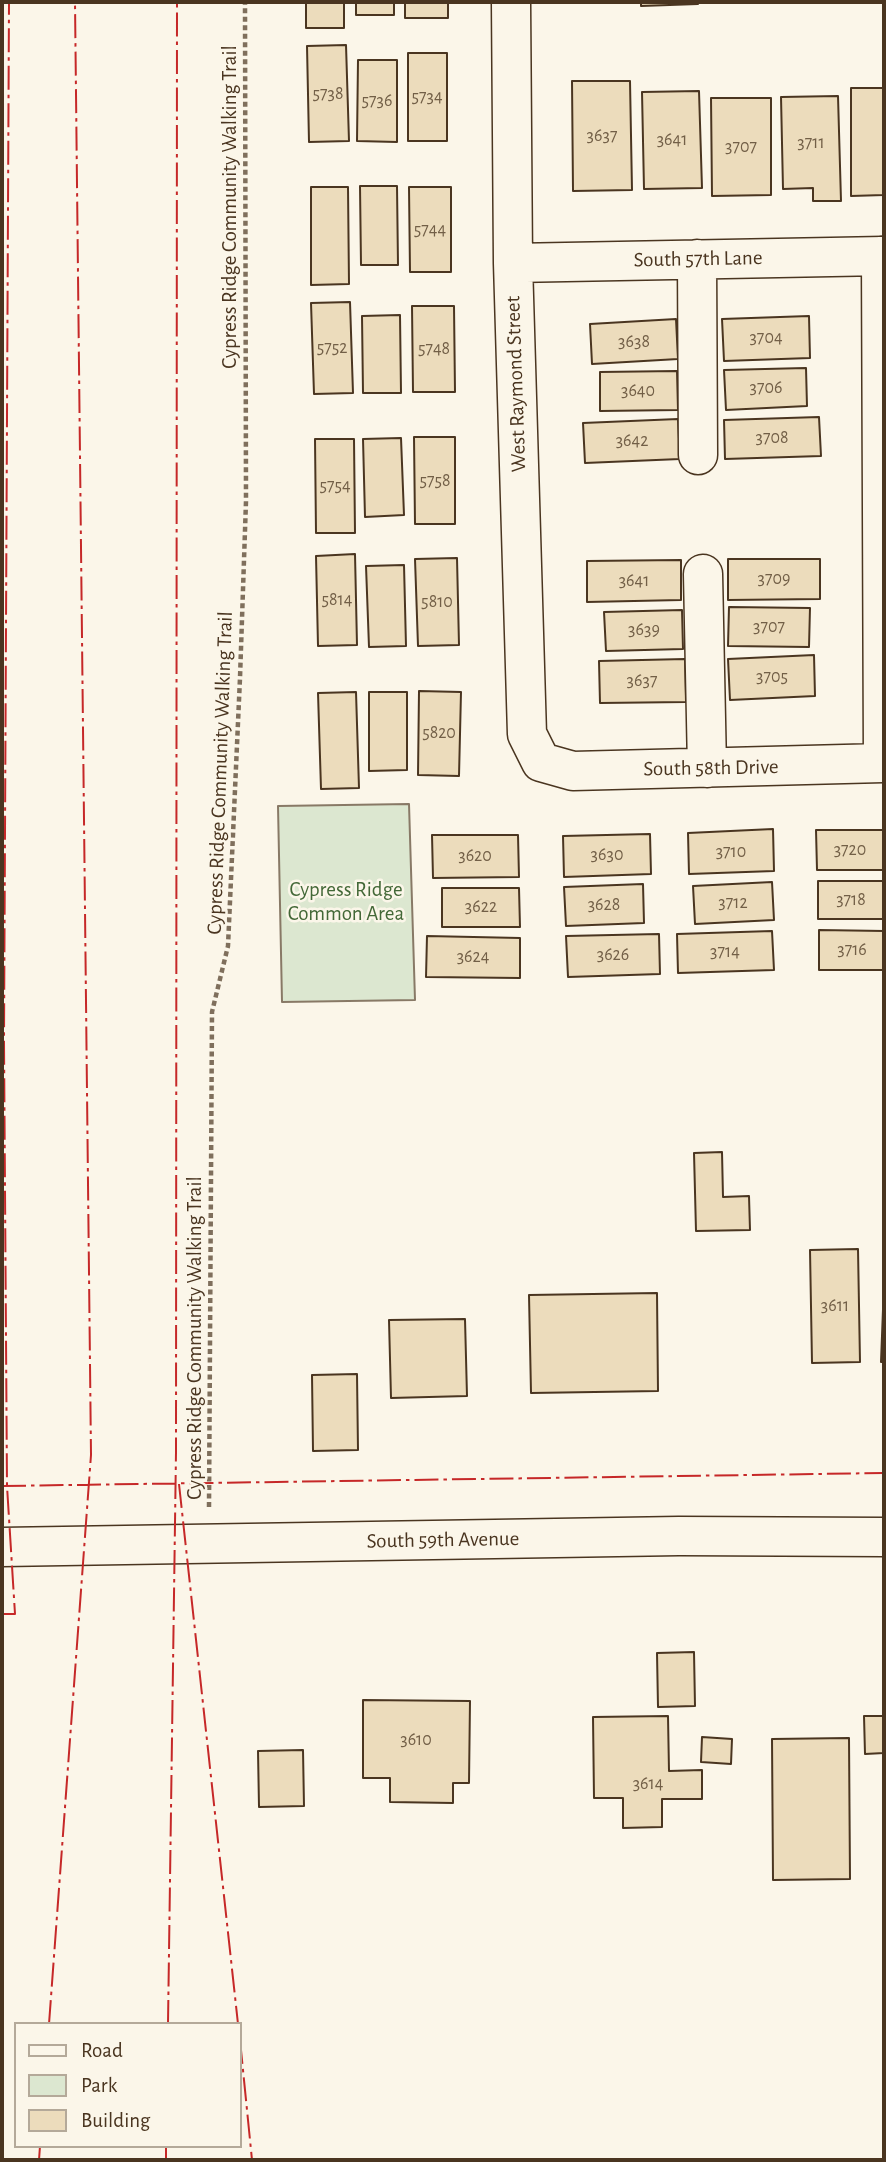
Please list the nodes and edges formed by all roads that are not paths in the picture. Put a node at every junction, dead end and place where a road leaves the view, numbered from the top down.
1 (511, 2) edge
2 (883, 256) edge
3 (697, 259) junction
4 (513, 263) junction
5 (883, 426) edge
6 (698, 455) dead end
7 (703, 574) dead end
8 (883, 682) edge
9 (541, 762) joint
10 (883, 763) edge
11 (707, 768) junction
12 (884, 1537) edge
13 (2, 1547) edge

1 - 4 street, West Raymond Street
2 - 3 street, South 57th Lane
2 - 5 street
3 - 4 street, South 57th Lane
3 - 6 street
4 - 9 street, West Raymond Street
5 - 8 street
7 - 11 street
8 - 10 street
9 - 11 street, South 58th Drive
10 - 11 street, South 58th Drive
12 - 13 street, South 59th Avenue

